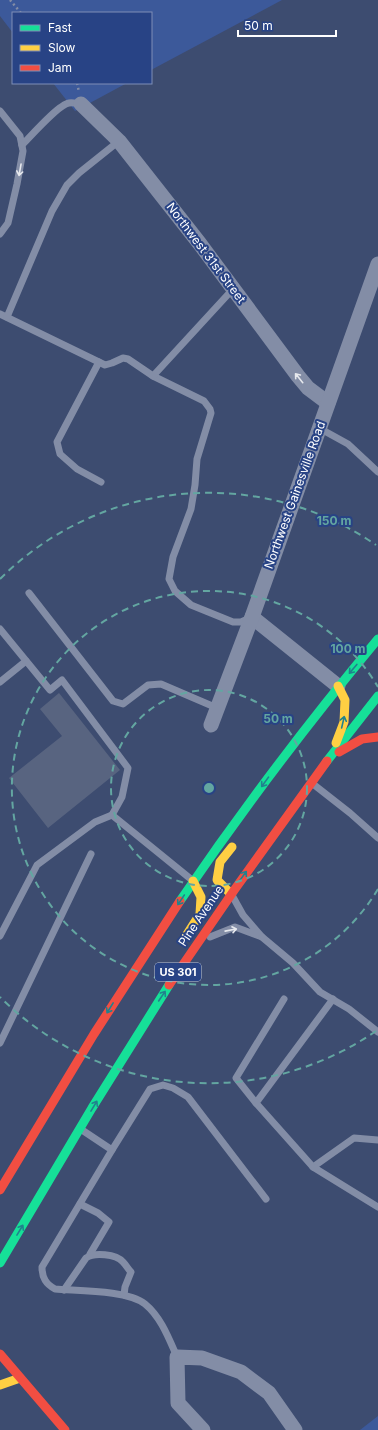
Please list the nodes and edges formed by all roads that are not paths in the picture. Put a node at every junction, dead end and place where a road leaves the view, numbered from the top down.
1 (81, 104) joint
2 (0, 111) edge
3 (119, 141) junction
4 (22, 145) junction
5 (0, 234) edge
6 (378, 264) edge
7 (233, 289) junction
8 (3, 316) edge
9 (98, 362) junction
10 (153, 376) junction
11 (328, 403) junction
12 (320, 428) junction
13 (378, 472) edge
14 (101, 482) dead end
15 (29, 593) dead end
16 (252, 617) junction
17 (0, 629) edge
18 (378, 639) edge
19 (26, 661) junction
20 (0, 682) edge
21 (338, 686) junction
22 (377, 700) edge
23 (217, 708) junction
24 (211, 725) dead end
25 (378, 737) edge
26 (331, 757) junction
27 (276, 767) junction
28 (312, 783) junction
29 (276, 784) dead end
30 (112, 815) junction
31 (238, 838) dead end
32 (378, 838) edge
33 (91, 854) dead end
34 (193, 882) junction
35 (231, 894) junction
36 (0, 936) edge
37 (262, 937) junction
38 (183, 941) dead end
39 (196, 945) junction
40 (284, 999) dead end
41 (333, 999) junction
42 (378, 1032) edge
43 (0, 1043) edge
44 (116, 1050) dead end
45 (112, 1076) junction
46 (256, 1103) junction
47 (80, 1128) junction
48 (378, 1140) edge
49 (112, 1150) junction
50 (313, 1168) junction
51 (0, 1190) edge
52 (266, 1199) dead end
53 (80, 1204) junction
54 (378, 1207) edge
55 (90, 1254) junction
56 (0, 1263) edge
57 (64, 1290) junction
58 (124, 1295) junction
59 (0, 1354) edge
60 (177, 1357) junction
61 (20, 1378) junction
62 (0, 1385) edge
63 (65, 1430) edge
64 (203, 1430) edge
65 (295, 1430) edge

1 - 3 street, Northwest 31st Street
1 - 4 lane
2 - 4 lane
3 - 7 street, Northwest 31st Street
3 - 8 lane
4 -> 5 lane
6 - 11 street, Northwest Gainesville Road
7 - 10 lane
11 -> 7 street, Northwest 31st Street
8 - 9 lane
9 - 10 lane
9 - 14 lane
10 - 16 lane
11 - 12 street, Northwest Gainesville Road
12 - 13 lane
12 - 16 street, Northwest Gainesville Road
15 - 23 lane
16 - 21 street
16 - 23 street, Northwest Gainesville Road
17 - 19 lane
18 -> 21 main road, US 301
19 - 20 lane
19 - 30 lane
26 -> 21 main road
21 - 27 main road, US 301
22 - 26 main road, Pine Avenue / US 301
23 - 24 street, Northwest Gainesville Road
25 - 26 main road
26 - 28 main road, Pine Avenue / US 301
27 - 29 main road
27 -> 34 main road, US 301
28 - 32 lane
35 -> 28 main road, Pine Avenue / US 301
30 - 34 lane
30 - 36 lane
31 - 35 main road
33 - 43 lane
34 - 38 main road
34 -> 51 main road, US 301
35 - 37 lane
35 - 39 main road, Pine Avenue / US 301
39 -> 37 lane
37 - 41 lane
45 -> 39 main road, Pine Avenue / US 301
40 - 46 lane
41 - 42 lane
41 - 46 lane
44 - 45 main road
47 -> 45 main road, Pine Avenue / US 301
46 - 50 lane
47 - 49 lane
56 -> 47 main road, Pine Avenue / US 301
48 - 50 lane
49 - 52 lane
49 - 53 lane
50 - 54 lane
53 - 55 lane
53 - 57 lane
55 - 57 lane
55 - 58 lane
57 - 58 lane
58 - 60 lane
59 - 61 main road
60 - 64 street
60 - 65 street
61 - 62 main road
61 - 63 main road

